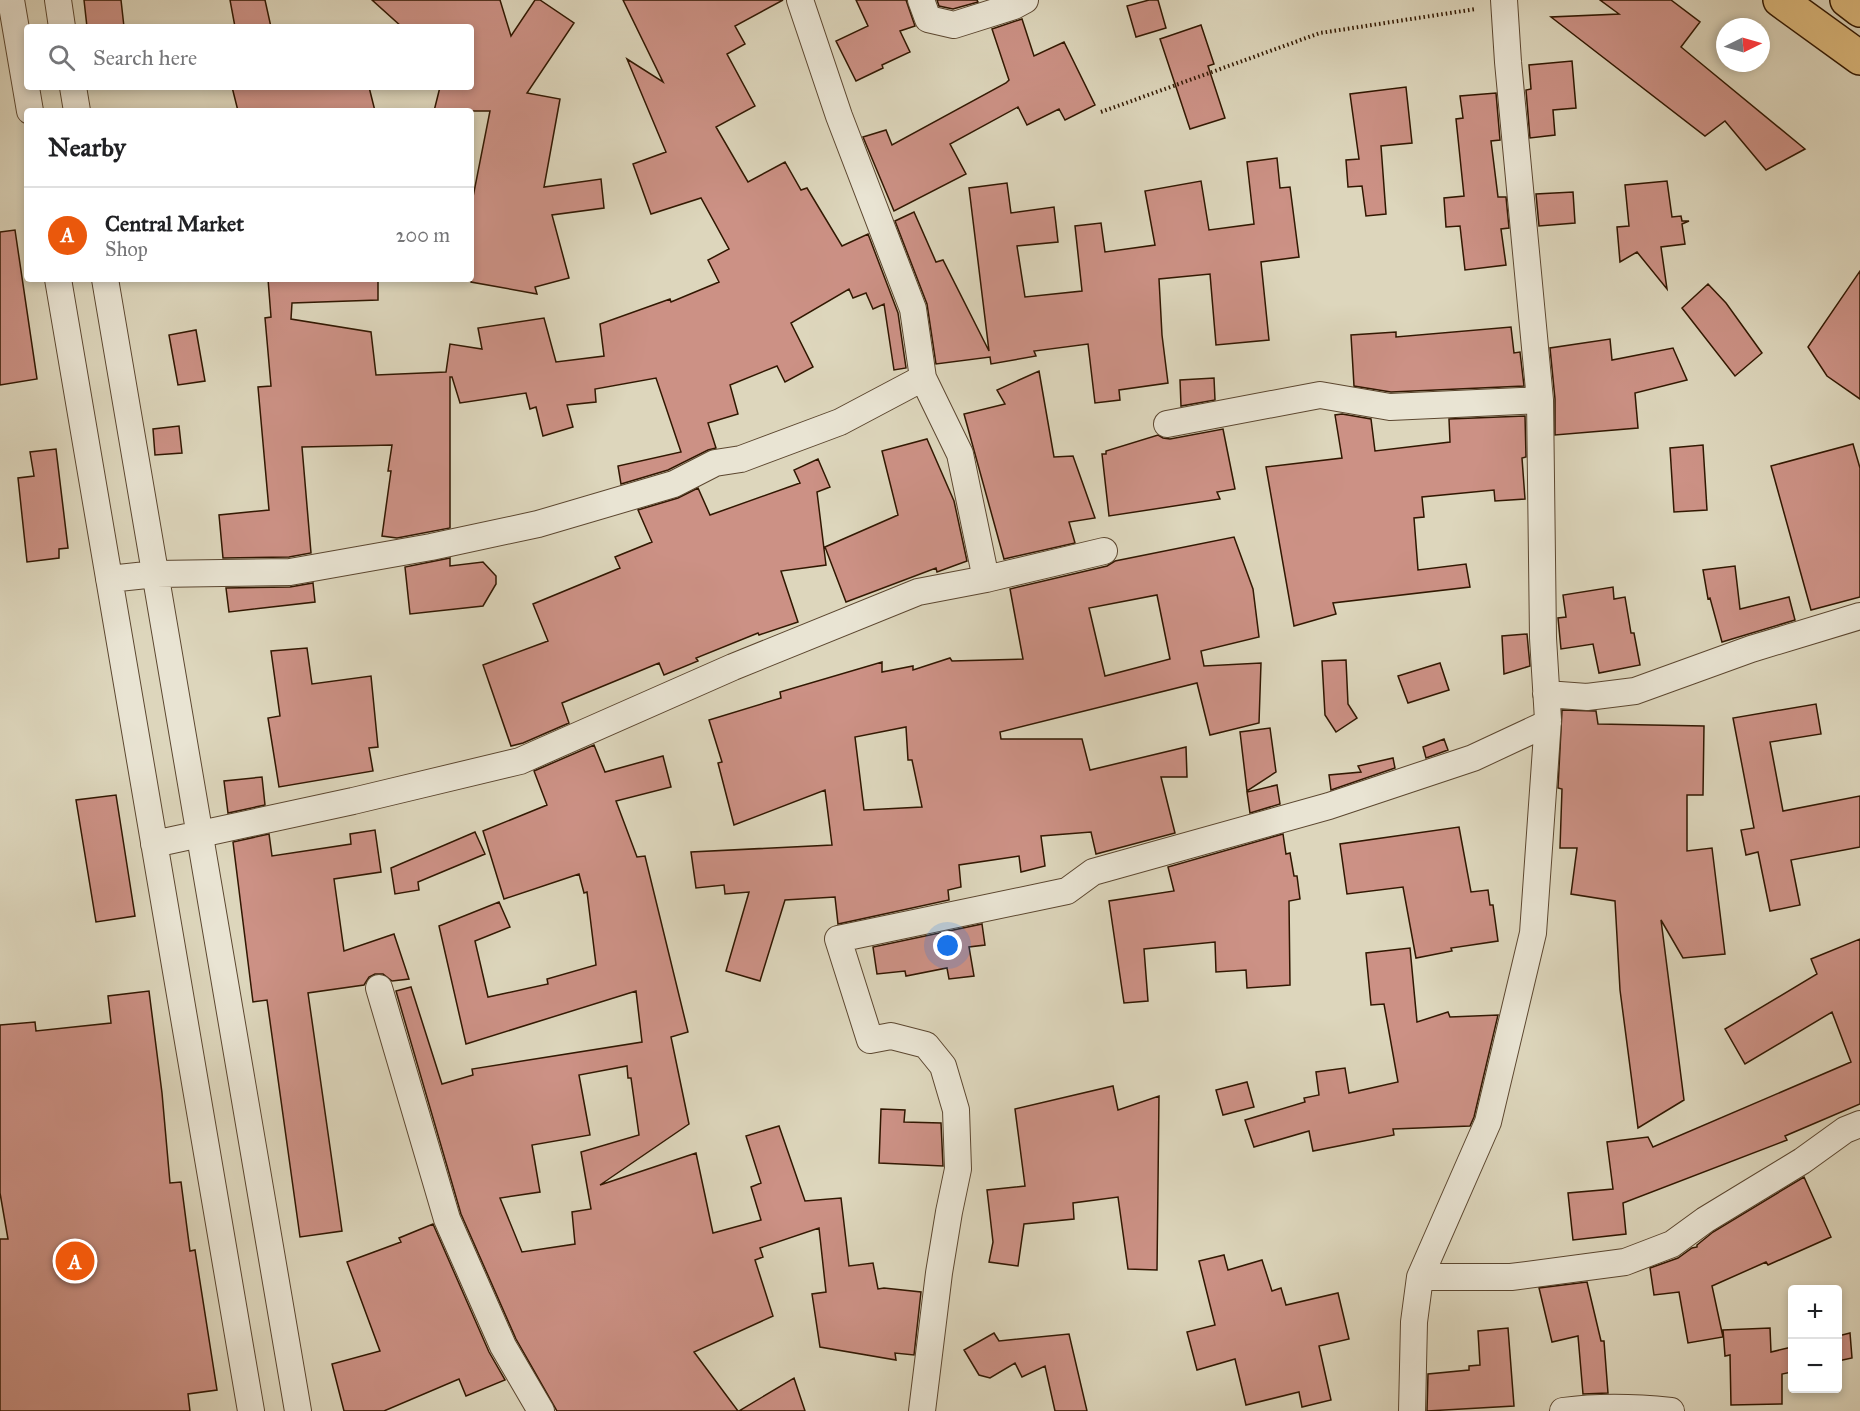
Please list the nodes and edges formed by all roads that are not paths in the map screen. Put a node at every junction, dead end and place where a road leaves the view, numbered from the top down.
1 (11, 0) edge
2 (58, 0) edge
3 (801, 0) edge
4 (921, 0) edge
5 (1025, 0) edge
6 (1780, 0) edge
7 (1847, 0) edge
8 (1504, 3) edge
9 (1860, 10) edge
10 (62, 24) edge
11 (1860, 58) edge
12 (24, 76) edge
13 (26, 90) edge
14 (74, 90) edge
15 (29, 108) edge
16 (76, 108) edge
17 (59, 282) edge
18 (106, 282) edge
19 (923, 378) junction
20 (1540, 400) junction
21 (1167, 424) dead end
22 (1104, 551) dead end
23 (156, 574) junction
24 (110, 579) junction
25 (986, 579) junction
26 (1860, 616) edge
27 (1546, 694) junction
28 (1548, 723) junction
29 (200, 834) junction
30 (154, 844) junction
31 (379, 988) dead end
32 (1860, 1124) edge
33 (1420, 1277) junction
34 (250, 1411) edge
35 (298, 1411) edge
36 (541, 1411) edge
37 (922, 1411) edge
38 (1412, 1411) edge
39 (1563, 1411) edge
40 (1671, 1411) edge

1 - 12 street
2 - 10 street
3 - 19 street
4 - 5 street
6 - 11 main road
7 - 9 main road
8 - 20 street
13 - 15 street
14 - 16 street
17 - 24 street
18 - 23 street
19 - 23 street
19 - 25 street
20 - 21 street
20 - 27 street
22 - 25 street
23 - 24 street
23 - 29 street
24 - 30 street
25 - 29 street
26 - 27 street
27 - 28 street
28 - 33 street
28 - 37 street
29 - 30 street
29 - 35 street
30 - 34 street
31 - 36 street
32 - 33 street
33 - 38 street
39 - 40 street

